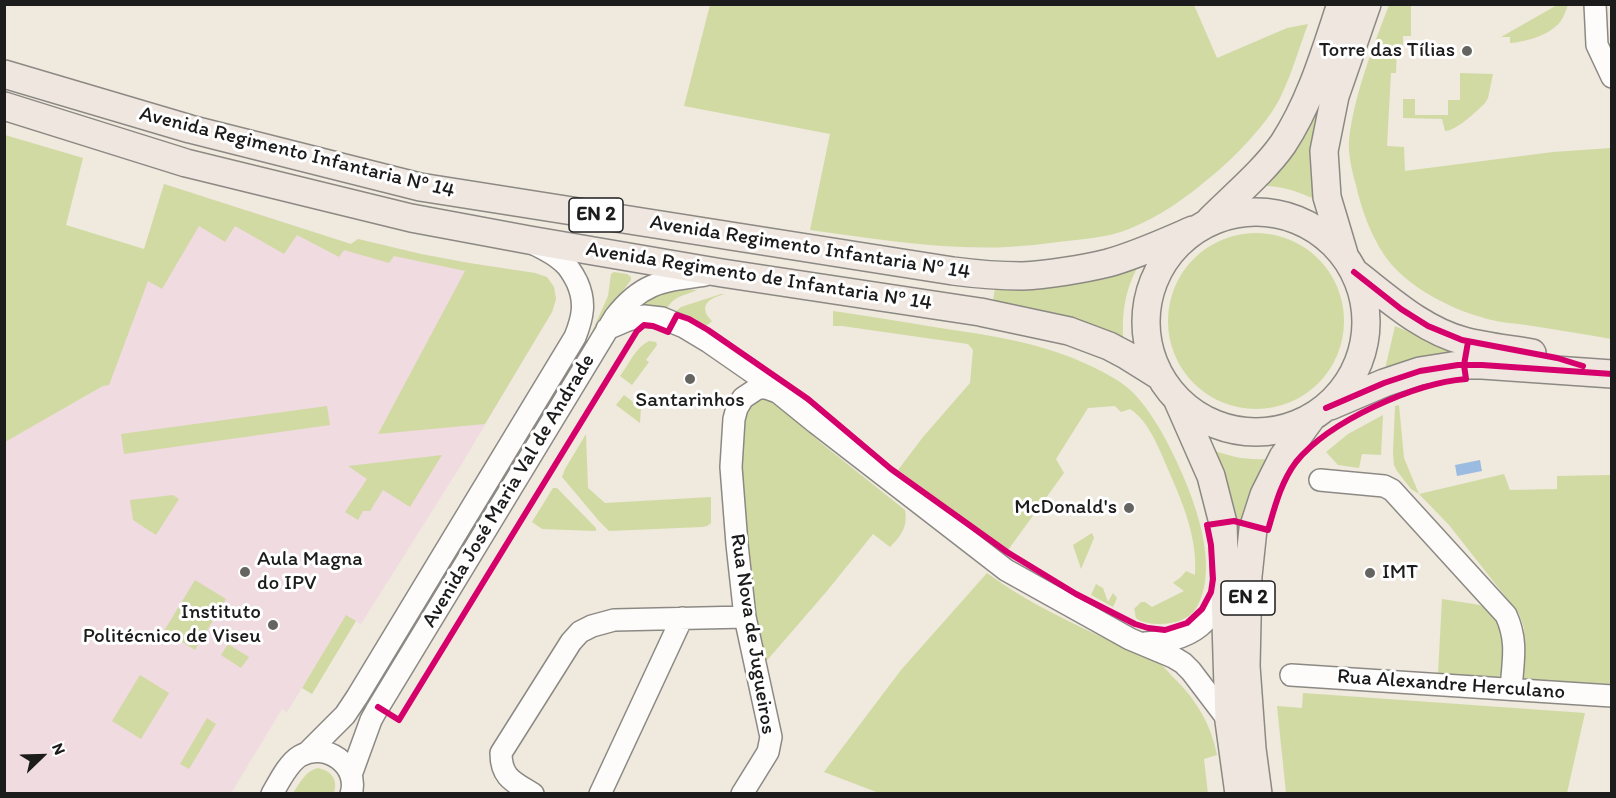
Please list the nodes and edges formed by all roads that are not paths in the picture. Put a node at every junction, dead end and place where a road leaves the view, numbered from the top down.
1 (1341, 4) edge
2 (1366, 4) edge
3 (1595, 4) edge
4 (4, 74) edge
5 (1611, 77) edge
6 (4, 106) edge
7 (1201, 226) junction
8 (529, 240) junction
9 (1349, 264) junction
10 (722, 273) junction
11 (607, 329) junction
12 (1609, 374) edge
13 (1158, 375) junction
14 (777, 392) junction
15 (1177, 400) junction
16 (1319, 412) junction
17 (1320, 480) dead end
18 (1224, 596) junction
19 (745, 617) junction
20 (682, 618) junction
21 (1138, 643) junction
22 (1291, 675) dead end
23 (1511, 689) junction
24 (1611, 696) edge
25 (1229, 722) junction
26 (308, 752) junction
27 (351, 784) edge
28 (272, 794) edge
29 (534, 794) edge
30 (600, 794) edge
31 (742, 794) edge
32 (1239, 794) edge
33 (1258, 794) edge

1 - 7 main road
2 - 9 main road
3 - 5 street
4 - 7 main road, Avenida Regimento Infantaria Nº 14 / EN 2
6 - 8 main road, Avenida Regimento de Infantaria Nº 14 / EN 2
7 - 9 main road, EN 2
7 - 13 main road, EN 2
8 - 10 main road, Avenida Regimento de Infantaria Nº 14 / EN 2
8 - 26 street, Avenida José Maria Val de Andrade
9 - 12 main road
9 - 16 main road, EN 2
10 - 11 street, Avenida José Maria Val de Andrade
10 - 13 main road, Avenida Regimento de Infantaria Nº 14 / EN 2
11 - 14 street
11 - 27 street, Avenida José Maria Val de Andrade
12 - 16 main road
13 - 15 main road, EN 2
14 - 19 street, Rua Nova de Jugueiros
14 - 21 street
15 - 16 main road, EN 2
15 - 18 main road, EN 2
16 - 33 main road, EN 2
17 - 23 street
18 - 21 street
18 - 25 main road, EN 2
19 - 20 street
19 - 31 street, Rua Nova de Jugueiros
20 - 29 street
20 - 30 street
21 - 25 street
22 - 23 street, Rua Alexandre Herculano
23 - 24 street, Rua Alexandre Herculano
25 - 32 main road, EN 2
26 - 27 street, Avenida José Maria Val de Andrade
26 - 28 street, Avenida José Maria Val de Andrade

